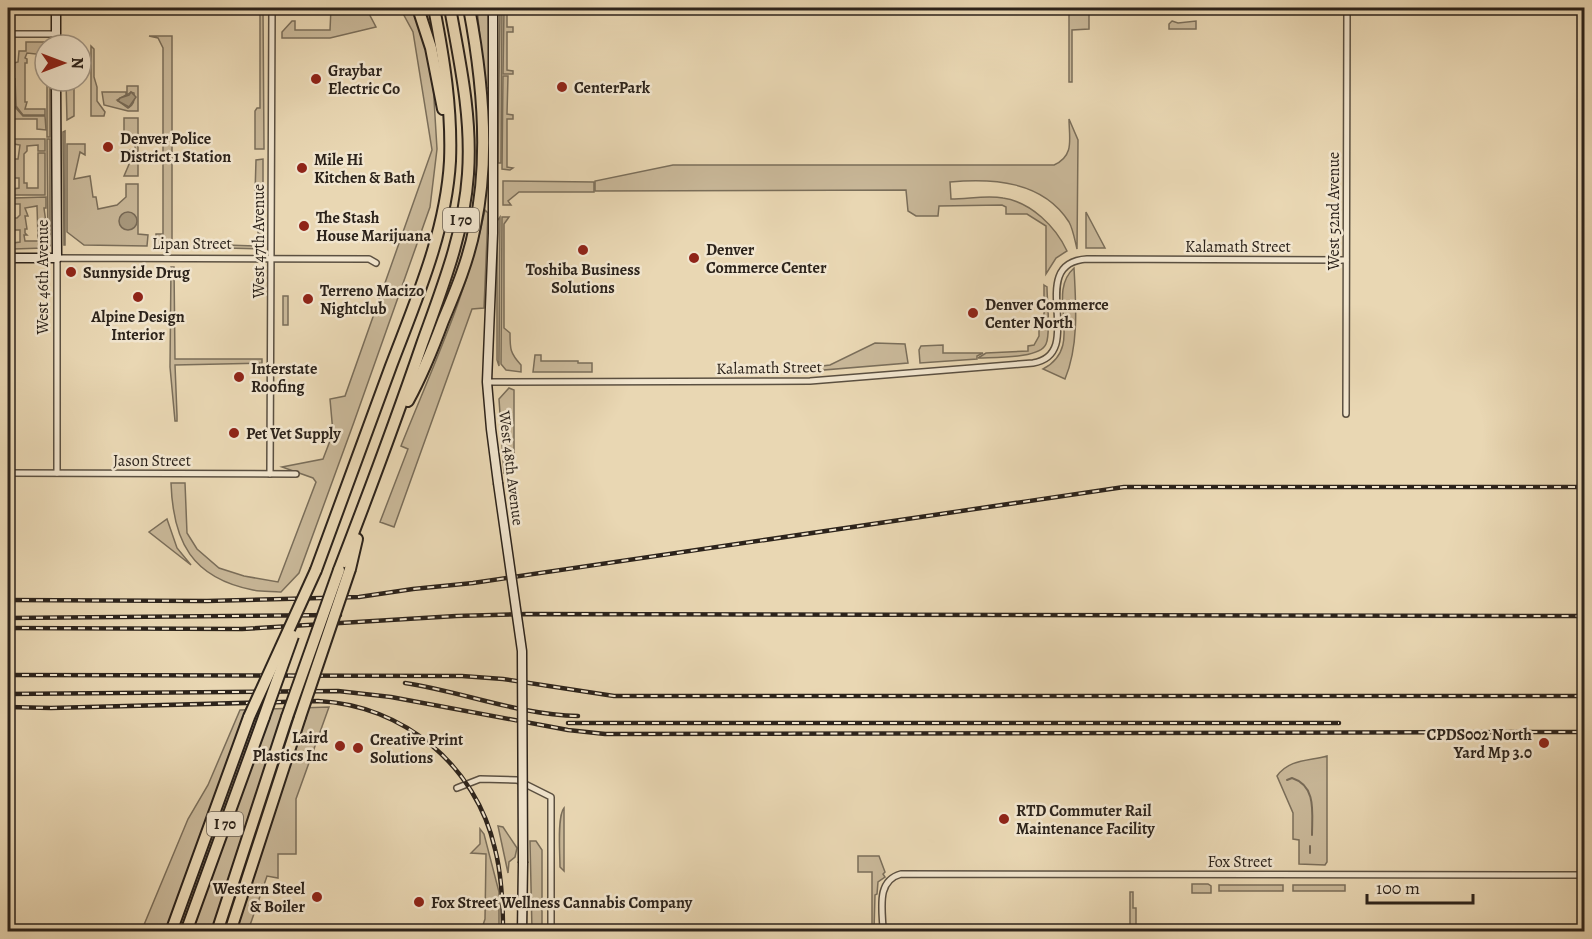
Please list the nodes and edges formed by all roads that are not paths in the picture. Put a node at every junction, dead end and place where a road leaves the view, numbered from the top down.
1 (56, 8) edge
2 (272, 8) edge
3 (418, 8) edge
4 (434, 8) edge
5 (450, 8) edge
6 (469, 8) edge
7 (493, 8) edge
8 (1347, 8) edge
9 (56, 33) edge
10 (8, 34) edge
11 (33, 34) edge
12 (56, 93) edge
13 (450, 161) junction
14 (8, 258) edge
15 (57, 258) junction
16 (271, 259) junction
17 (1346, 260) junction
18 (376, 263) dead end
19 (488, 382) junction
20 (1346, 414) dead end
21 (394, 424) junction
22 (8, 473) edge
23 (57, 473) junction
24 (270, 474) junction
25 (296, 474) dead end
26 (344, 569) junction
27 (316, 570) junction
28 (457, 788) dead end
29 (261, 797) junction
30 (1584, 875) edge
31 (171, 932) edge
32 (186, 932) edge
33 (209, 932) edge
34 (217, 932) edge
35 (230, 932) edge
36 (522, 932) edge
37 (551, 932) edge
38 (883, 932) edge

1 - 9 street
2 - 16 street, West 47th Avenue
3 - 13 highway
4 - 13 highway, I 70
5 - 21 highway, I 70
6 - 21 highway
7 - 19 street, West 48th Avenue
8 - 17 street, West 52nd Avenue
10 - 11 street
12 - 15 street, West 46th Avenue
13 - 27 highway, I 70
14 - 15 street, Lipan Street
15 - 16 street, Lipan Street
15 - 23 street, West 46th Avenue
16 - 18 street, Lipan Street
16 - 24 street, West 47th Avenue
17 - 19 street, Kalamath Street
17 - 20 street, West 52nd Avenue
19 - 36 street, West 48th Avenue, bridge
21 - 26 highway, I 70
22 - 23 street, Jason Street
23 - 24 street, Jason Street
24 - 25 street, Jason Street
26 - 29 highway, I 70, bridge
26 - 35 highway, bridge
27 - 31 highway, bridge
27 - 32 highway, I 70, bridge
28 - 37 street
29 - 33 highway, I 70
29 - 34 highway
30 - 38 street, Fox Street

